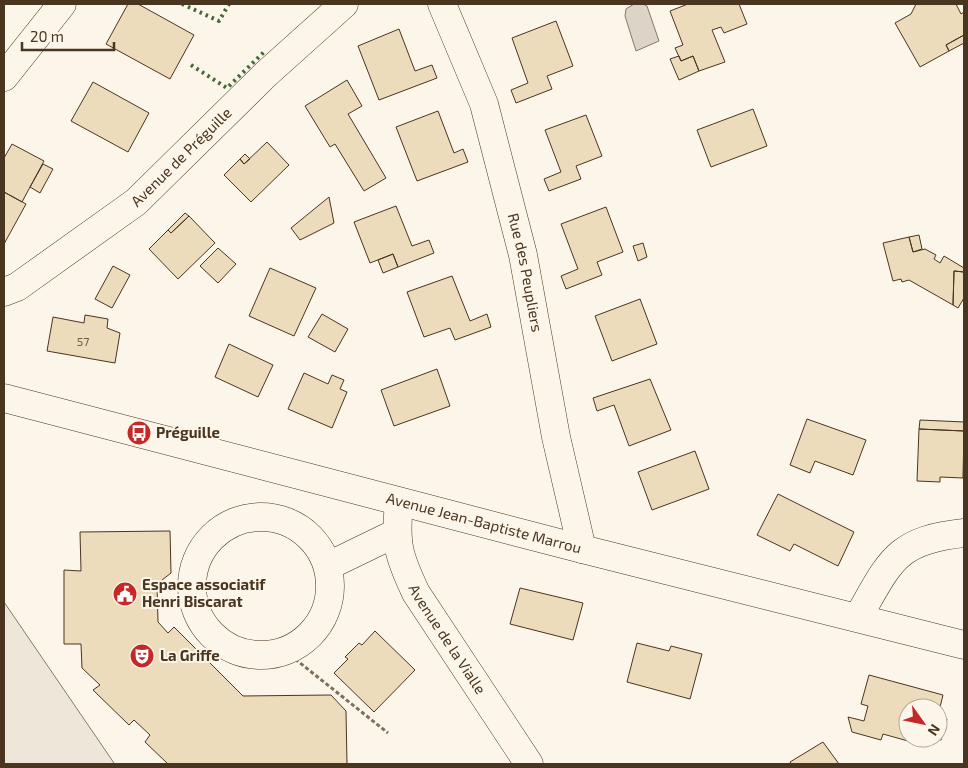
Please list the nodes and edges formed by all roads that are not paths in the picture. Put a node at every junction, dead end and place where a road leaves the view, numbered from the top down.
1 (62, 4) edge
2 (344, 4) edge
3 (442, 4) edge
4 (4, 78) edge
5 (4, 292) edge
6 (4, 398) edge
7 (399, 502) junction
8 (964, 533) edge
9 (396, 534) junction
10 (582, 549) junction
11 (328, 566) junction
12 (858, 617) junction
13 (964, 645) edge
14 (530, 764) edge

1 - 4 street
2 - 5 street, Avenue de Préguille
3 - 10 street, Rue des Peupliers
6 - 7 street, Avenue Jean-Baptiste Marrou
7 - 9 street, Avenue de la Vialle
7 - 10 street, Avenue Jean-Baptiste Marrou
8 - 12 street
9 - 11 street
9 - 14 street, Avenue de la Vialle
10 - 12 street, Avenue Jean-Baptiste Marrou
11 - 11 street
12 - 13 street, Avenue Jean-Baptiste Marrou

